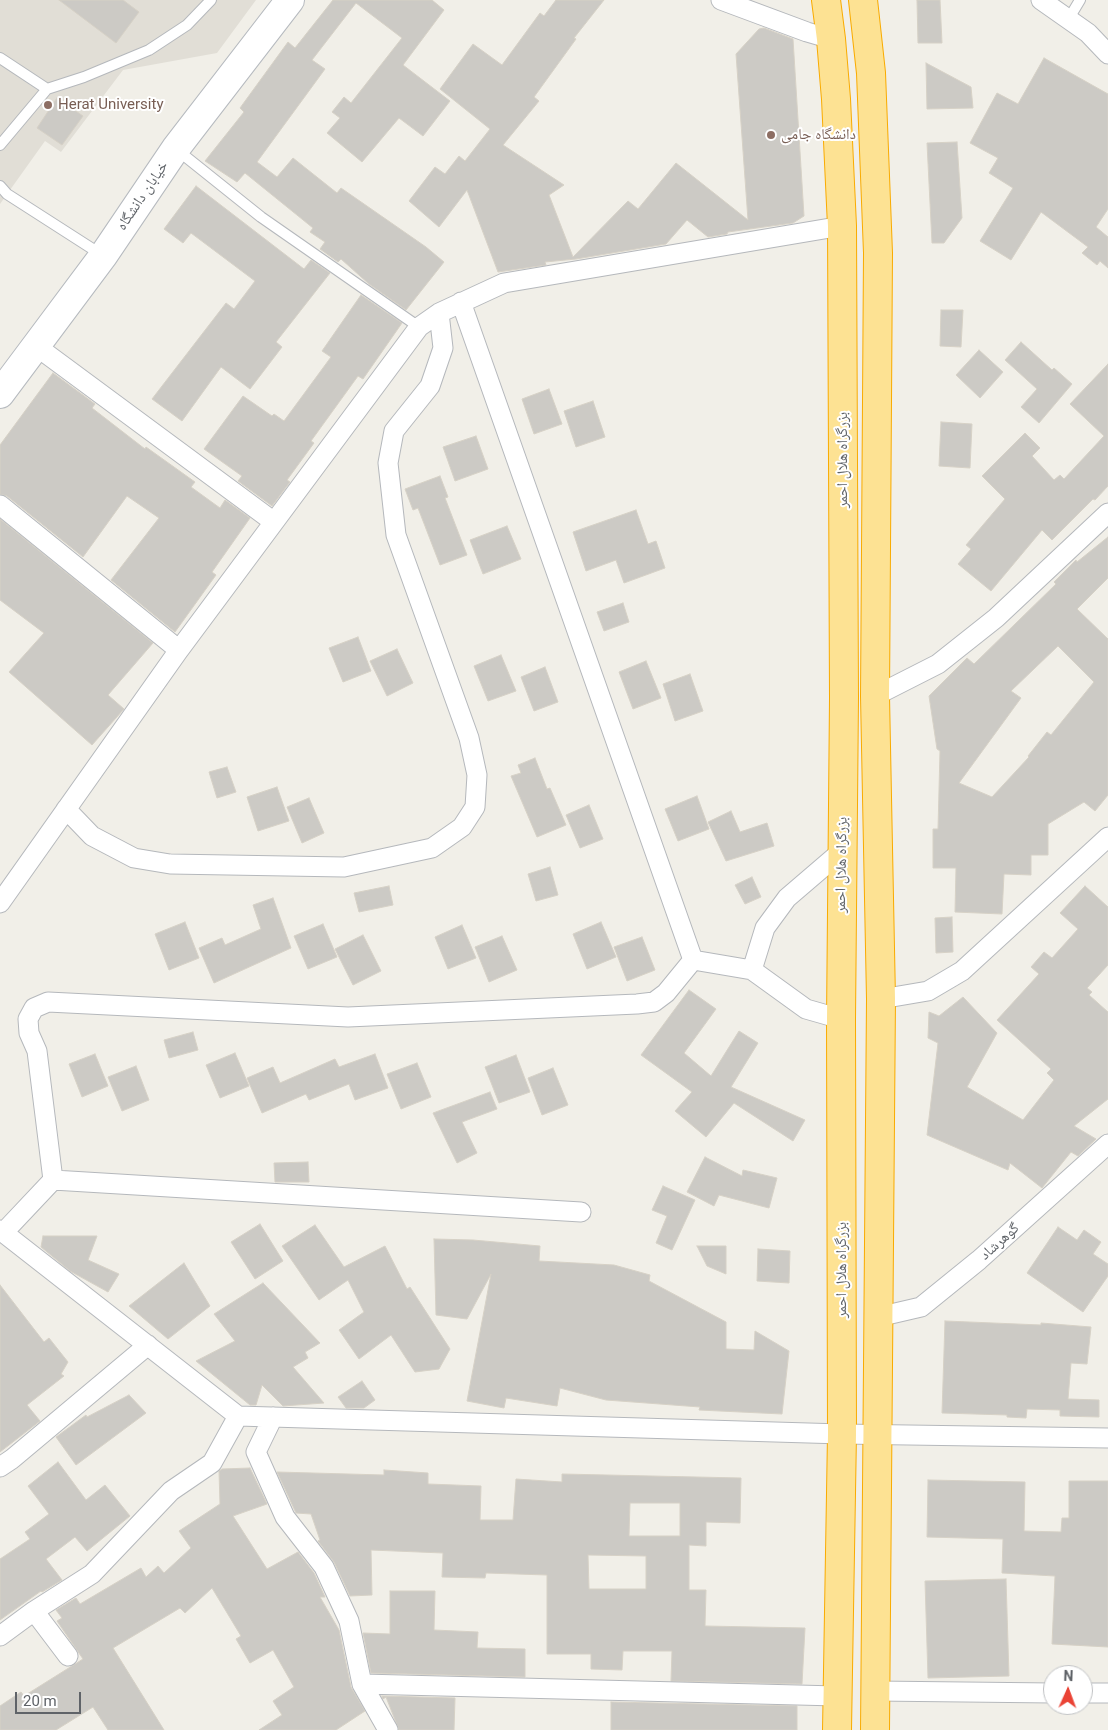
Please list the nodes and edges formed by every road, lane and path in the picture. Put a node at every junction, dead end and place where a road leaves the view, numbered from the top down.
1 (211, 0) edge
2 (290, 0) edge
3 (721, 0) edge
4 (826, 0) edge
5 (863, 0) edge
6 (1041, 0) edge
7 (1080, 0) edge
8 (1068, 20) junction
9 (831, 40) junction
10 (1108, 54) edge
11 (0, 58) edge
12 (47, 89) junction
13 (0, 145) edge
14 (176, 148) junction
15 (0, 186) edge
16 (842, 226) junction
17 (103, 256) junction
18 (461, 302) junction
19 (439, 313) junction
20 (419, 327) junction
21 (36, 346) junction
22 (0, 394) edge
23 (0, 504) edge
24 (1108, 513) edge
25 (274, 522) junction
26 (179, 650) junction
27 (875, 696) junction
28 (66, 809) junction
29 (1108, 837) edge
30 (842, 850) junction
31 (0, 903) edge
32 (692, 960) junction
33 (752, 970) junction
34 (880, 999) junction
35 (841, 1019) junction
36 (1108, 1144) edge
37 (53, 1180) junction
38 (581, 1212) dead end
39 (2, 1231) edge
40 (878, 1317) junction
41 (148, 1346) junction
42 (238, 1416) junction
43 (273, 1417) junction
44 (842, 1434) junction
45 (877, 1434) junction
46 (1108, 1438) edge
47 (0, 1467) edge
48 (34, 1611) junction
49 (0, 1636) edge
50 (68, 1656) dead end
51 (362, 1684) junction
52 (875, 1691) junction
53 (1043, 1692) edge
54 (1093, 1693) edge
55 (1108, 1693) edge
56 (837, 1696) junction
57 (388, 1730) edge
58 (837, 1730) edge
59 (875, 1730) edge

1 - 12 lane
2 - 14 street, خیابان دانشگاه
3 - 9 street
4 - 9 highway, بزرگراه هلال احمر
5 - 27 highway
6 - 8 street
7 - 8 lane
8 - 10 street
9 - 16 highway, بزرگراه هلال احمر
11 - 12 lane
12 - 13 lane
14 - 17 street, خیابان دانشگاه
14 - 20 lane
15 - 17 lane
16 - 18 street
16 - 30 highway, بزرگراه هلال احمر
17 - 21 street, خیابان دانشگاه
18 - 19 street
18 - 32 street
19 - 20 street
19 - 28 street
20 - 25 street
21 - 22 street, خیابان دانشگاه
21 - 25 street
23 - 26 street
24 - 27 street
25 - 26 street
26 - 28 street
27 - 34 highway
28 - 31 street
29 - 34 street
30 - 33 street
30 - 35 highway, بزرگراه هلال احمر
32 - 33 street
32 - 37 street
33 - 35 street
34 - 40 highway
35 - 44 highway, بزرگراه هلال احمر
36 - 40 street, گوهرشاد
37 - 38 street
37 - 39 street
39 - 41 street
40 - 45 highway
41 - 42 street
41 - 47 street
42 - 43 street
42 - 48 street
43 - 44 street
43 - 51 street
44 - 45 street
44 - 56 highway, بزرگراه هلال احمر
45 - 46 street
45 - 52 highway
48 - 49 street
48 - 50 street
51 - 56 street
51 - 57 street
52 - 53 street
52 - 59 highway
54 - 55 street
56 - 58 highway, بزرگراه هلال احمر

